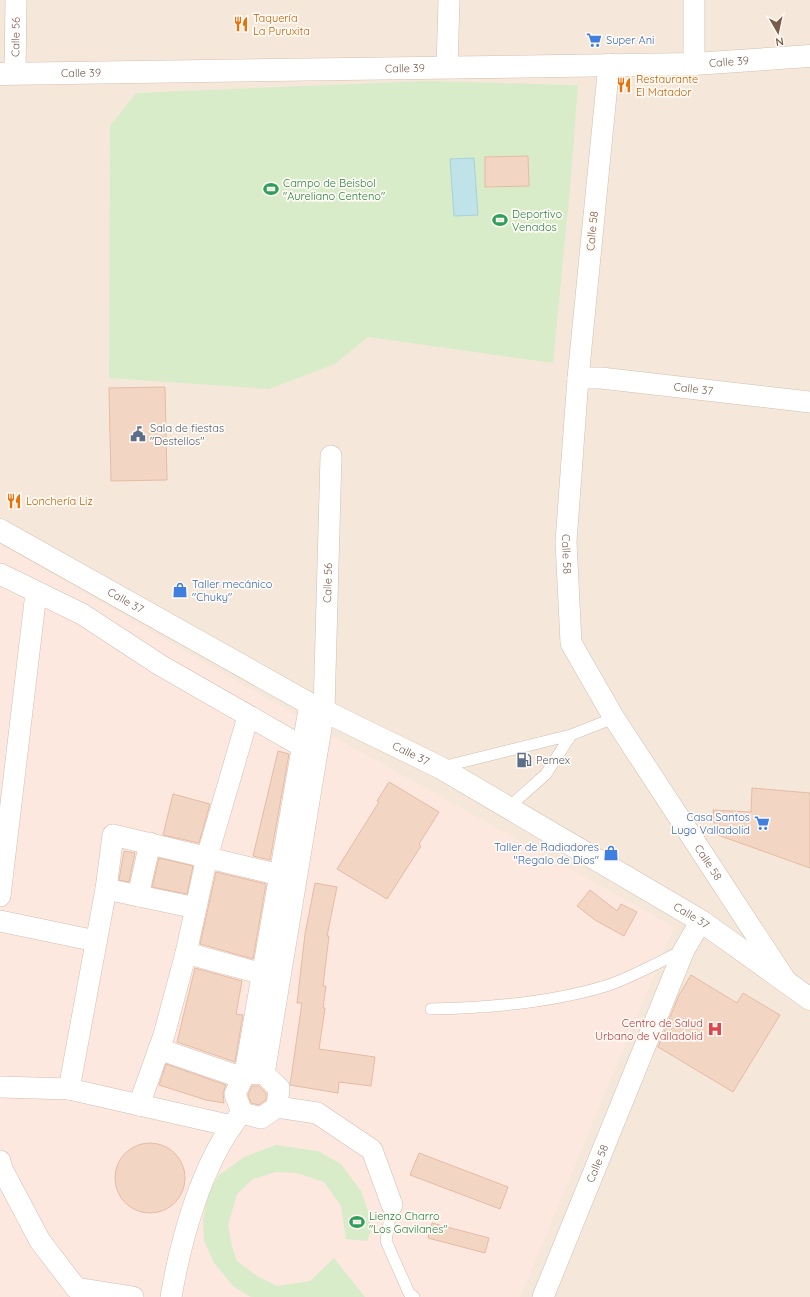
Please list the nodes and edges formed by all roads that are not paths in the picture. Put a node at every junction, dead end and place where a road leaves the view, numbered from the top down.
1 (16, 0) edge
2 (449, 0) edge
3 (694, 0) edge
4 (810, 56) edge
5 (609, 64) junction
6 (694, 64) junction
7 (447, 67) junction
8 (7, 74) edge
9 (578, 378) junction
10 (810, 402) edge
11 (331, 456) dead end
12 (0, 530) edge
13 (0, 574) edge
14 (36, 593) junction
15 (317, 707) junction
16 (248, 717) junction
17 (614, 718) junction
18 (571, 735) junction
19 (303, 747) junction
20 (441, 768) junction
21 (508, 808) junction
22 (150, 843) junction
23 (208, 857) junction
24 (280, 874) junction
25 (106, 889) junction
26 (0, 896) edge
27 (138, 896) junction
28 (196, 908) junction
29 (0, 921) edge
30 (701, 921) junction
31 (96, 941) junction
32 (684, 950) junction
33 (186, 953) junction
34 (263, 974) junction
35 (787, 983) junction
36 (810, 999) edge
37 (431, 1010) dead end
38 (159, 1049) junction
39 (251, 1075) junction
40 (0, 1087) edge
41 (68, 1089) junction
42 (139, 1105) junction
43 (277, 1107) junction
44 (237, 1119) junction
45 (0, 1161) edge
46 (392, 1205) joint
47 (133, 1297) edge
48 (172, 1297) edge
49 (414, 1297) edge
50 (543, 1297) edge

1 - 8 street, Calle 56
2 - 7 street
3 - 6 street
4 - 6 street, Calle 39
5 - 6 street, Calle 39
5 - 7 street, Calle 39
5 - 9 street, Calle 58
7 - 8 street, Calle 39
9 - 10 street, Calle 37
9 - 17 street, Calle 58
11 - 15 street, Calle 56
12 - 15 street, Calle 37
13 - 14 street
14 - 16 street
14 - 26 street
15 - 19 street
15 - 20 street, Calle 37
15 - 39 street
16 - 19 street
16 - 23 street
17 - 18 lane
17 - 35 street, Calle 58
18 - 20 lane
18 - 21 lane
19 - 24 street
20 - 21 street, Calle 37
21 - 30 street, Calle 37
22 - 23 street
22 - 25 street
22 - 27 street
23 - 24 street
23 - 28 street
24 - 34 street
25 - 27 street
25 - 31 street
27 - 28 street
28 - 33 street
29 - 31 street
30 - 32 street, Calle 58
30 - 35 street, Calle 37
31 - 41 street
32 - 37 lane
32 - 50 street, Calle 58
33 - 34 street
33 - 38 street
34 - 39 street
35 - 36 street, Calle 37
38 - 39 street
38 - 42 street
39 - 43 street
39 - 44 street
40 - 41 street
41 - 42 street
42 - 44 street
43 - 44 street
43 - 46 street
44 - 48 street
45 - 47 street
46 - 49 lane

